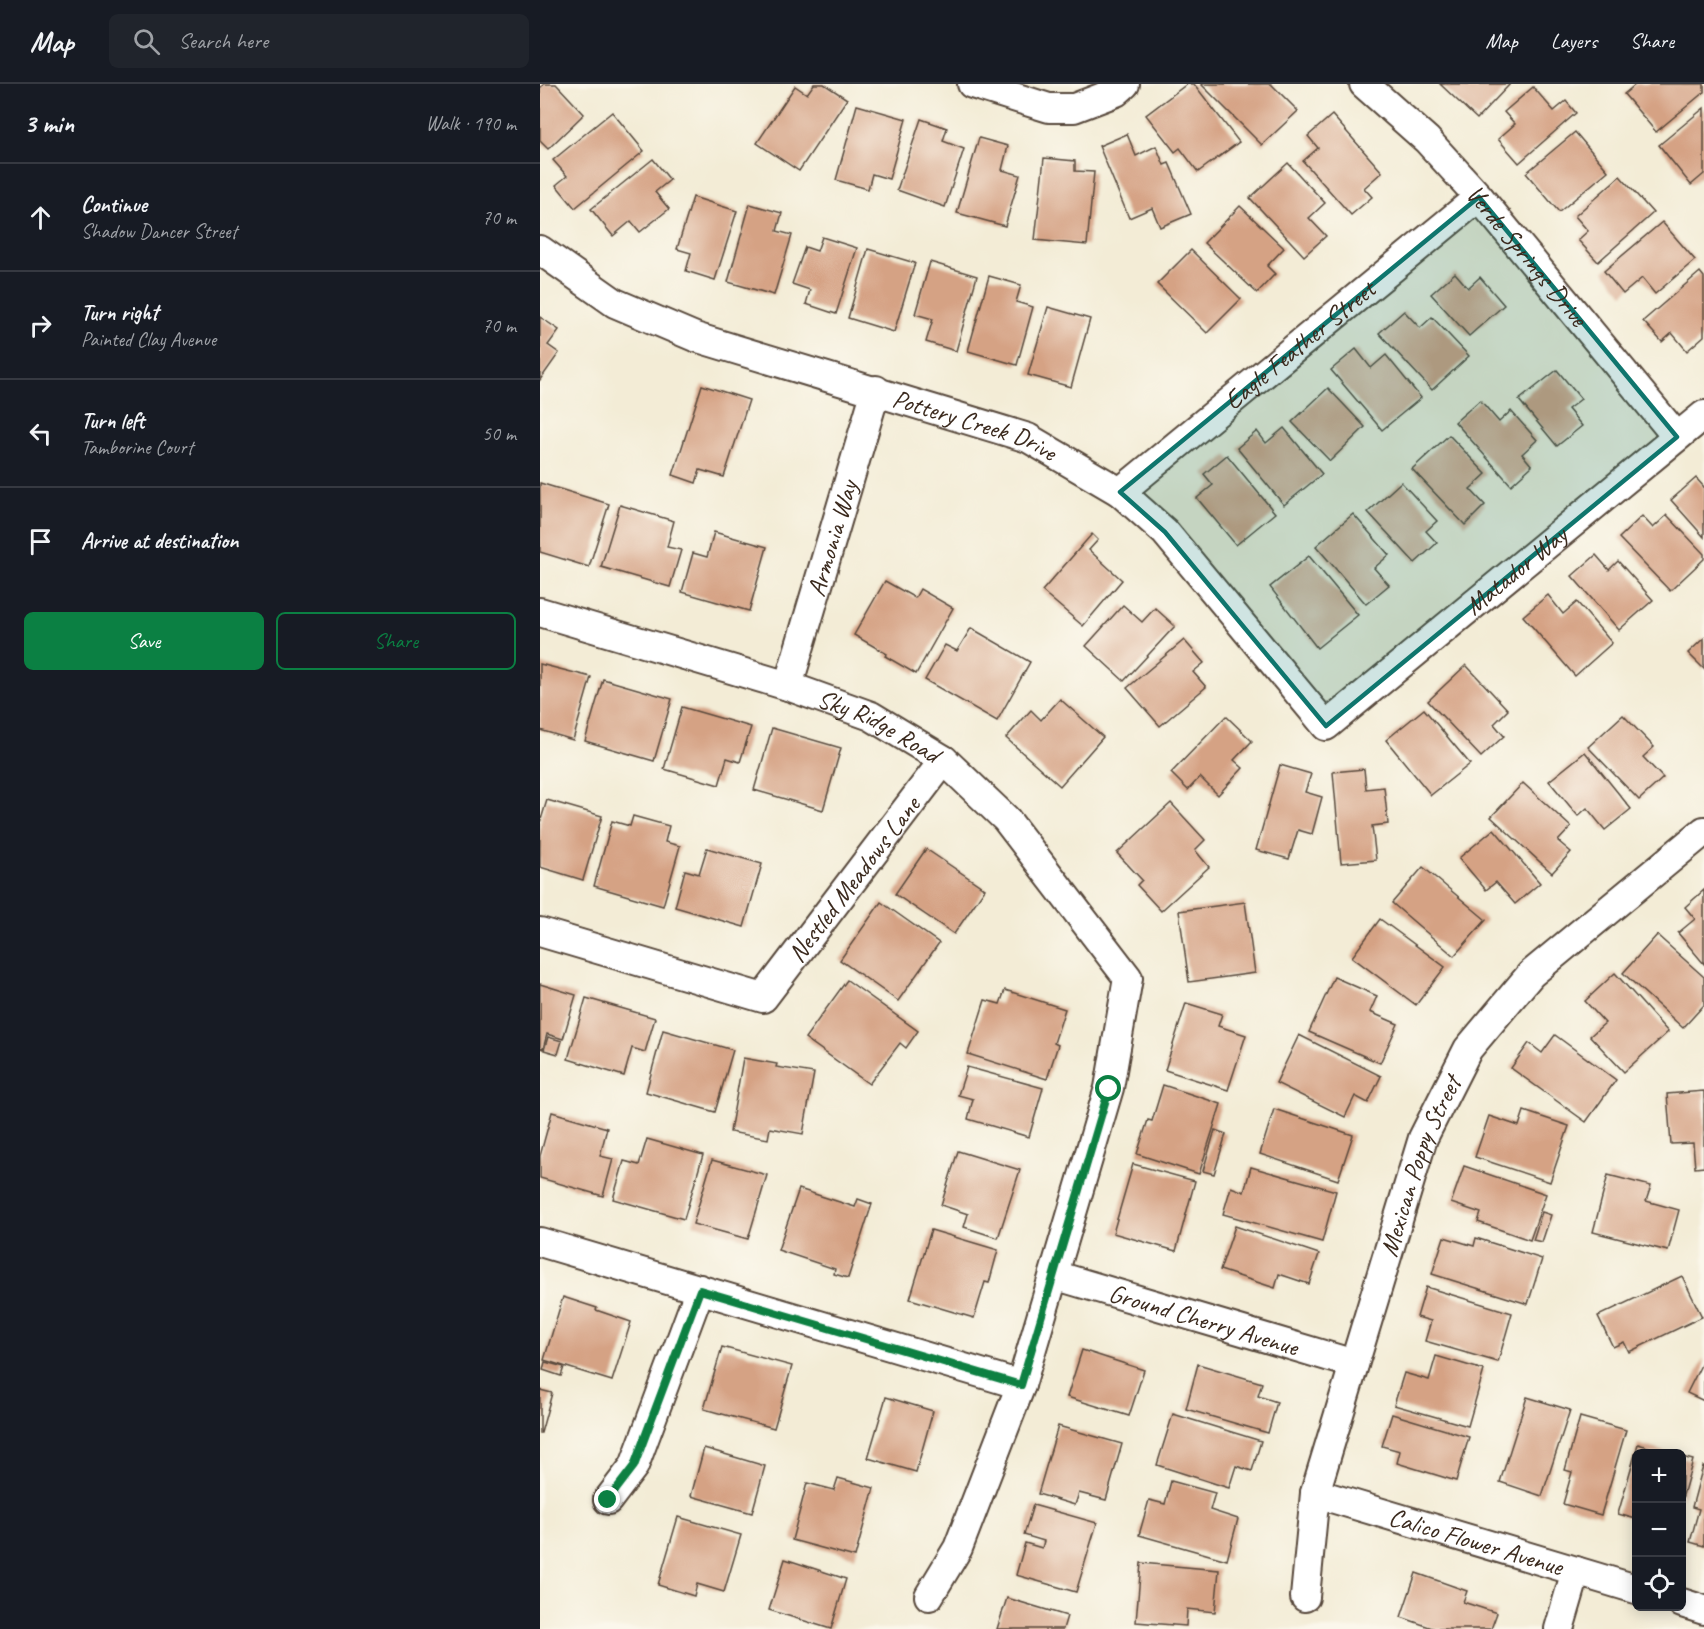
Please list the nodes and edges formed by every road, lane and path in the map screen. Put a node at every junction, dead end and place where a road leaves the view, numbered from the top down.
1 (972, 84) edge
2 (1125, 84) edge
3 (1364, 84) edge
4 (1479, 197) junction
5 (540, 250) edge
6 (876, 390) junction
7 (1704, 415) edge
8 (1677, 437) junction
9 (1120, 492) junction
10 (540, 612) edge
11 (788, 686) junction
12 (1326, 726) joint
13 (944, 760) junction
14 (1704, 831) edge
15 (540, 932) edge
16 (540, 1242) edge
17 (1054, 1275) junction
18 (700, 1290) junction
19 (1354, 1364) junction
20 (1021, 1385) junction
21 (1316, 1493) junction
22 (608, 1500) dead end
23 (1576, 1571) junction
24 (1632, 1588) edge
25 (929, 1596) dead end
26 (1305, 1597) dead end
27 (1686, 1604) edge
28 (1704, 1610) edge
29 (1559, 1629) edge

1 - 2 street
3 - 4 street, Verde Springs Drive
4 - 8 street, Verde Springs Drive
4 - 9 street, Eagle Feather Street
5 - 6 street, Pottery Creek Drive
6 - 9 street, Pottery Creek Drive
6 - 11 street, Armonia Way
7 - 8 street, Matador Way
8 - 12 street, Matador Way
9 - 12 street, Pottery Creek Drive
10 - 11 street, Sky Ridge Road
11 - 13 street, Sky Ridge Road
13 - 15 street, Nestled Meadows Lane
13 - 17 street, Sky Ridge Road
14 - 19 street, Mexican Poppy Street
16 - 18 street
17 - 19 street, Ground Cherry Avenue
17 - 20 street
18 - 20 street
18 - 22 street
19 - 21 street, Mexican Poppy Street
20 - 25 street
21 - 23 street, Calico Flower Avenue
21 - 26 street, Mexican Poppy Street
23 - 24 street, Calico Flower Avenue
23 - 29 street
27 - 28 street

